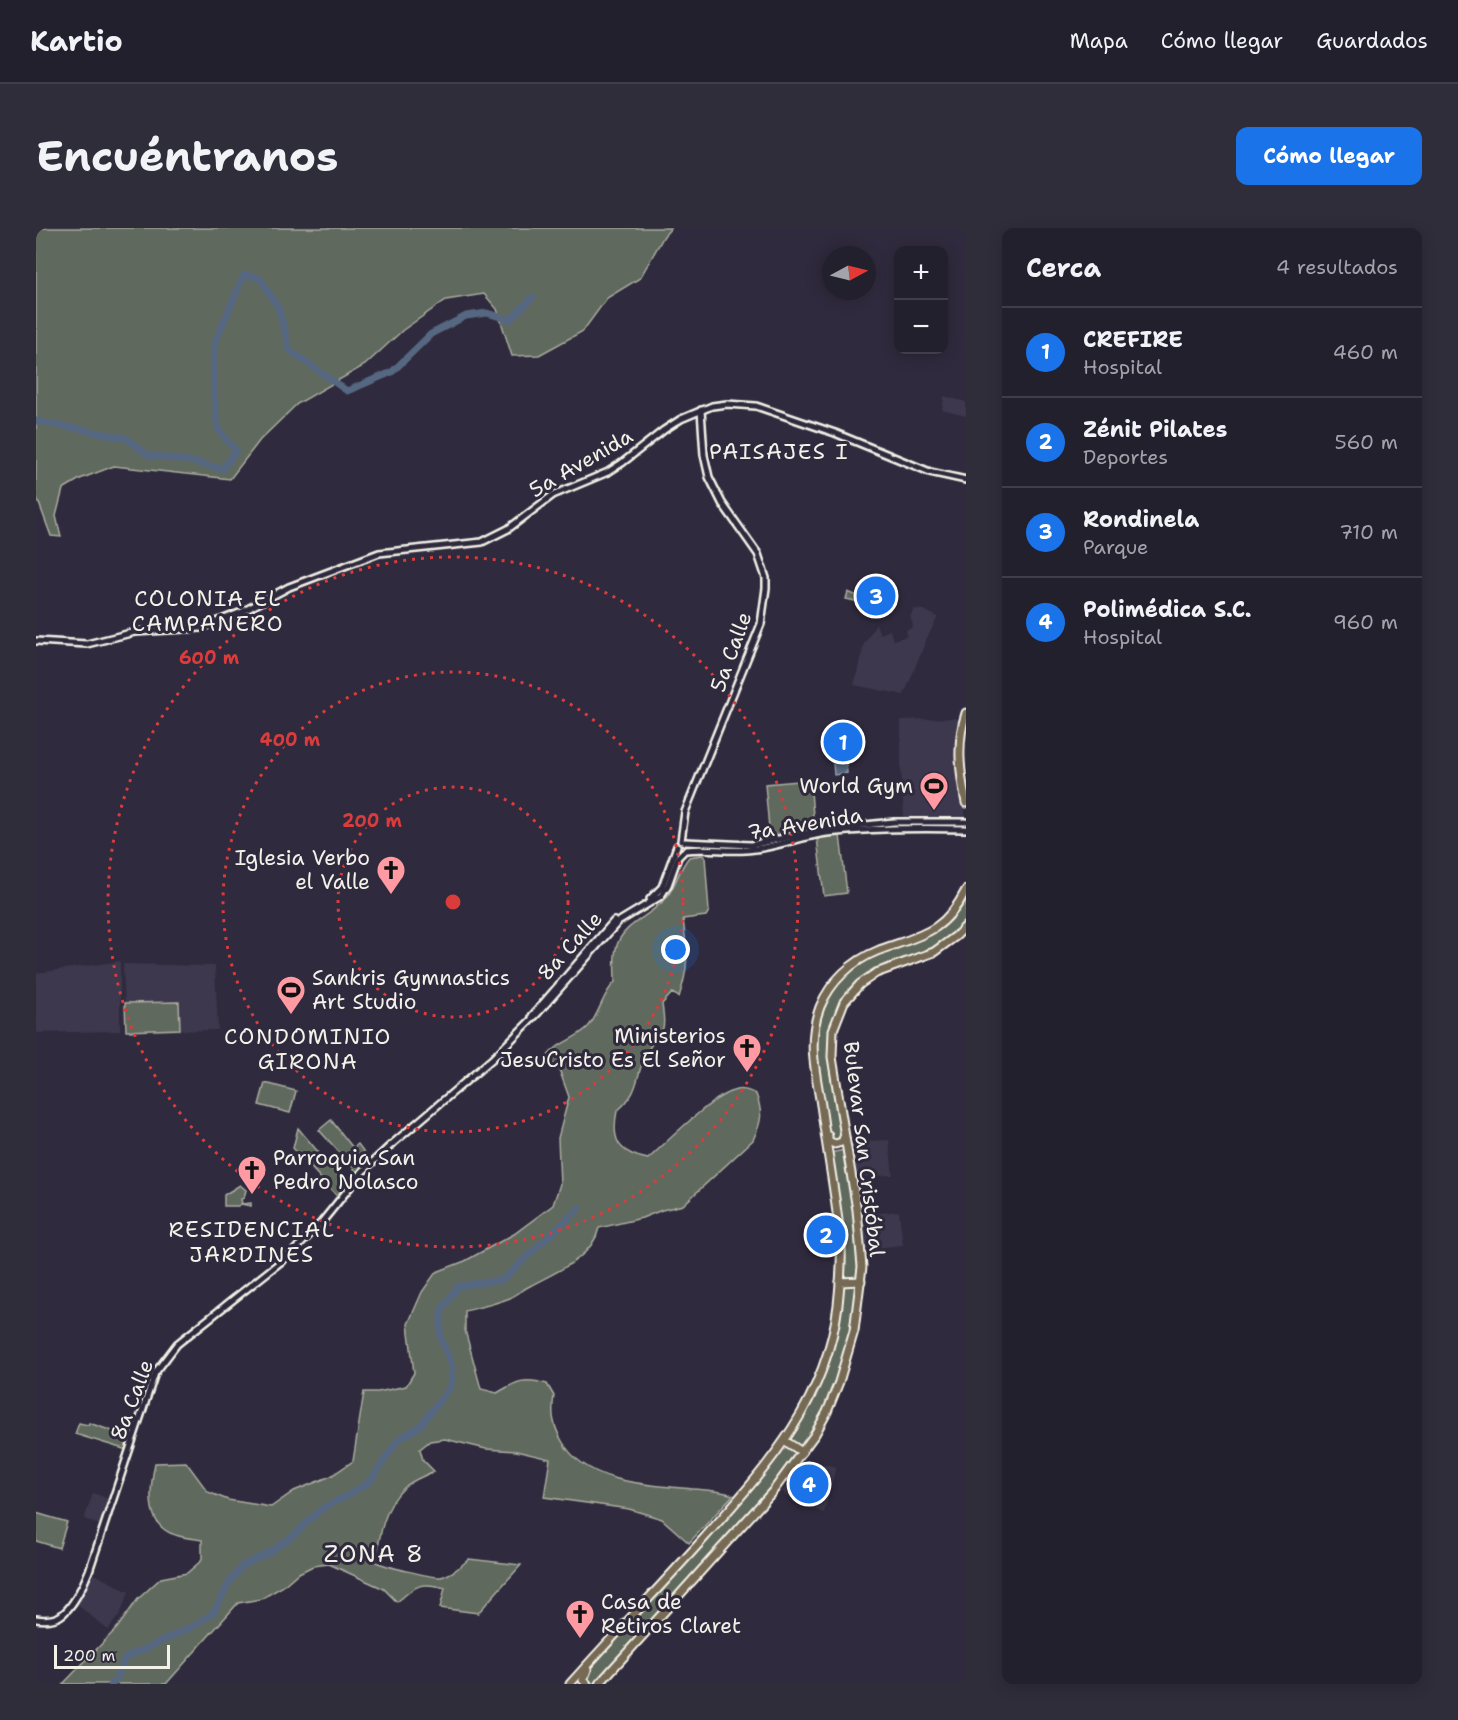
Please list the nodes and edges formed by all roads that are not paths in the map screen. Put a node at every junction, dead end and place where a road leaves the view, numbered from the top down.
1 (701, 410) junction
2 (966, 480) edge
3 (36, 641) edge
4 (966, 713) edge
5 (966, 803) edge
6 (966, 822) edge
7 (928, 825) junction
8 (966, 829) edge
9 (681, 843) junction
10 (685, 850) junction
11 (966, 890) edge
12 (650, 900) junction
13 (966, 926) edge
14 (822, 1111) junction
15 (844, 1131) junction
16 (848, 1151) junction
17 (827, 1153) junction
18 (861, 1281) junction
19 (840, 1282) junction
20 (785, 1441) junction
21 (802, 1452) junction
22 (36, 1619) edge
23 (623, 1626) junction
24 (638, 1641) junction
25 (570, 1684) edge
26 (587, 1684) edge
27 (592, 1684) edge
28 (599, 1684) edge

1 - 2 street, 5a Avenida
1 - 3 street, 5a Avenida
1 - 9 street, 5a Calle
4 - 5 main road
6 - 7 street, 7a Avenida
7 - 8 street, 7a Avenida
7 - 9 street, 7a Avenida
7 - 10 street, 7a Avenida
9 - 10 street
9 - 12 street
10 - 12 street, 8a Calle
11 - 14 main road, Bulevar San Cristóbal
12 - 22 street, 8a Calle
13 - 15 main road, Bulevar San Cristóbal
14 - 15 main road
14 - 17 main road, Bulevar San Cristóbal
15 - 16 main road, Bulevar San Cristóbal
16 - 17 main road
16 - 18 main road, Bulevar San Cristóbal
17 - 19 main road, Bulevar San Cristóbal
18 - 19 main road
18 - 21 main road, Bulevar San Cristóbal
19 - 20 main road, Bulevar San Cristóbal
20 - 21 main road
20 - 23 main road, Bulevar San Cristóbal
21 - 24 main road, Bulevar San Cristóbal
23 - 25 main road, Bulevar San Cristóbal
23 - 26 main road
24 - 27 main road
24 - 28 main road, Bulevar San Cristóbal

